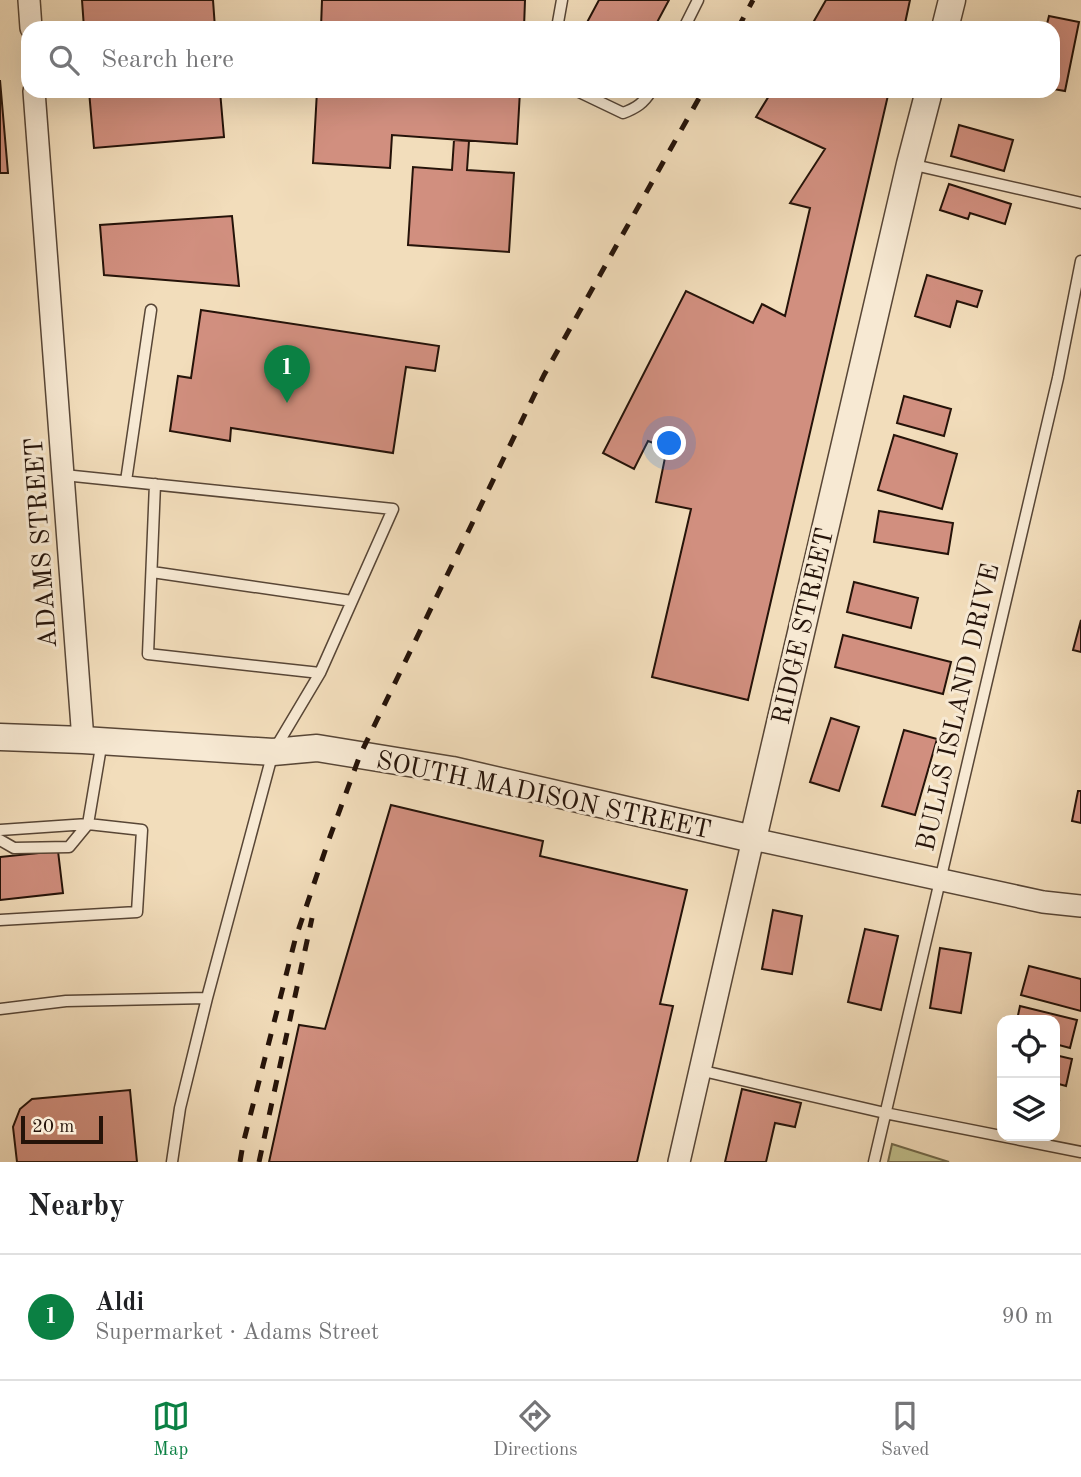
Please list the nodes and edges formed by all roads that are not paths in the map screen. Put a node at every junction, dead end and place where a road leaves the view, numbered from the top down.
1 (29, 0) edge
2 (562, 0) edge
3 (698, 0) edge
4 (952, 0) edge
5 (30, 21) edge
6 (558, 21) edge
7 (688, 21) edge
8 (947, 21) edge
9 (35, 98) edge
10 (592, 98) edge
11 (647, 98) edge
12 (927, 98) edge
13 (910, 164) junction
14 (1081, 203) edge
15 (1081, 261) edge
16 (151, 310) dead end
17 (64, 475) junction
18 (126, 481) junction
19 (155, 484) junction
20 (152, 572) junction
21 (352, 601) junction
22 (320, 673) junction
23 (0, 737) edge
24 (93, 740) junction
25 (273, 752) junction
26 (88, 824) junction
27 (0, 830) edge
28 (753, 839) junction
29 (0, 840) edge
30 (940, 879) junction
31 (1081, 906) edge
32 (0, 920) edge
33 (207, 998) junction
34 (0, 1009) edge
35 (699, 1070) junction
36 (885, 1113) junction
37 (1081, 1152) edge
38 (172, 1162) edge
39 (679, 1162) edge
40 (874, 1162) edge

1 - 5 street
2 - 6 lane
3 - 7 lane
4 - 8 street
9 - 17 street, ADAMS STREET
10 - 11 lane
12 - 13 street, RIDGE STREET
13 - 14 lane
13 - 28 street, RIDGE STREET
15 - 30 lane, BULLS ISLAND DRIVE
16 - 18 lane
17 - 18 lane
17 - 24 street, ADAMS STREET
18 - 19 lane
19 - 20 lane
19 - 21 lane
20 - 21 lane
20 - 22 lane
21 - 22 lane
22 - 25 lane
23 - 24 street, SOUTH MADISON STREET
24 - 25 street, SOUTH MADISON STREET
24 - 26 lane
25 - 28 street, SOUTH MADISON STREET
25 - 33 lane
26 - 27 lane
26 - 29 lane
26 - 32 lane
28 - 30 street, SOUTH MADISON STREET
28 - 35 street, RIDGE STREET
30 - 31 street, SOUTH MADISON STREET
30 - 36 lane, BULLS ISLAND DRIVE
33 - 34 lane
33 - 38 lane
35 - 36 lane
35 - 39 street, RIDGE STREET
36 - 37 lane
36 - 40 lane, BULLS ISLAND DRIVE

